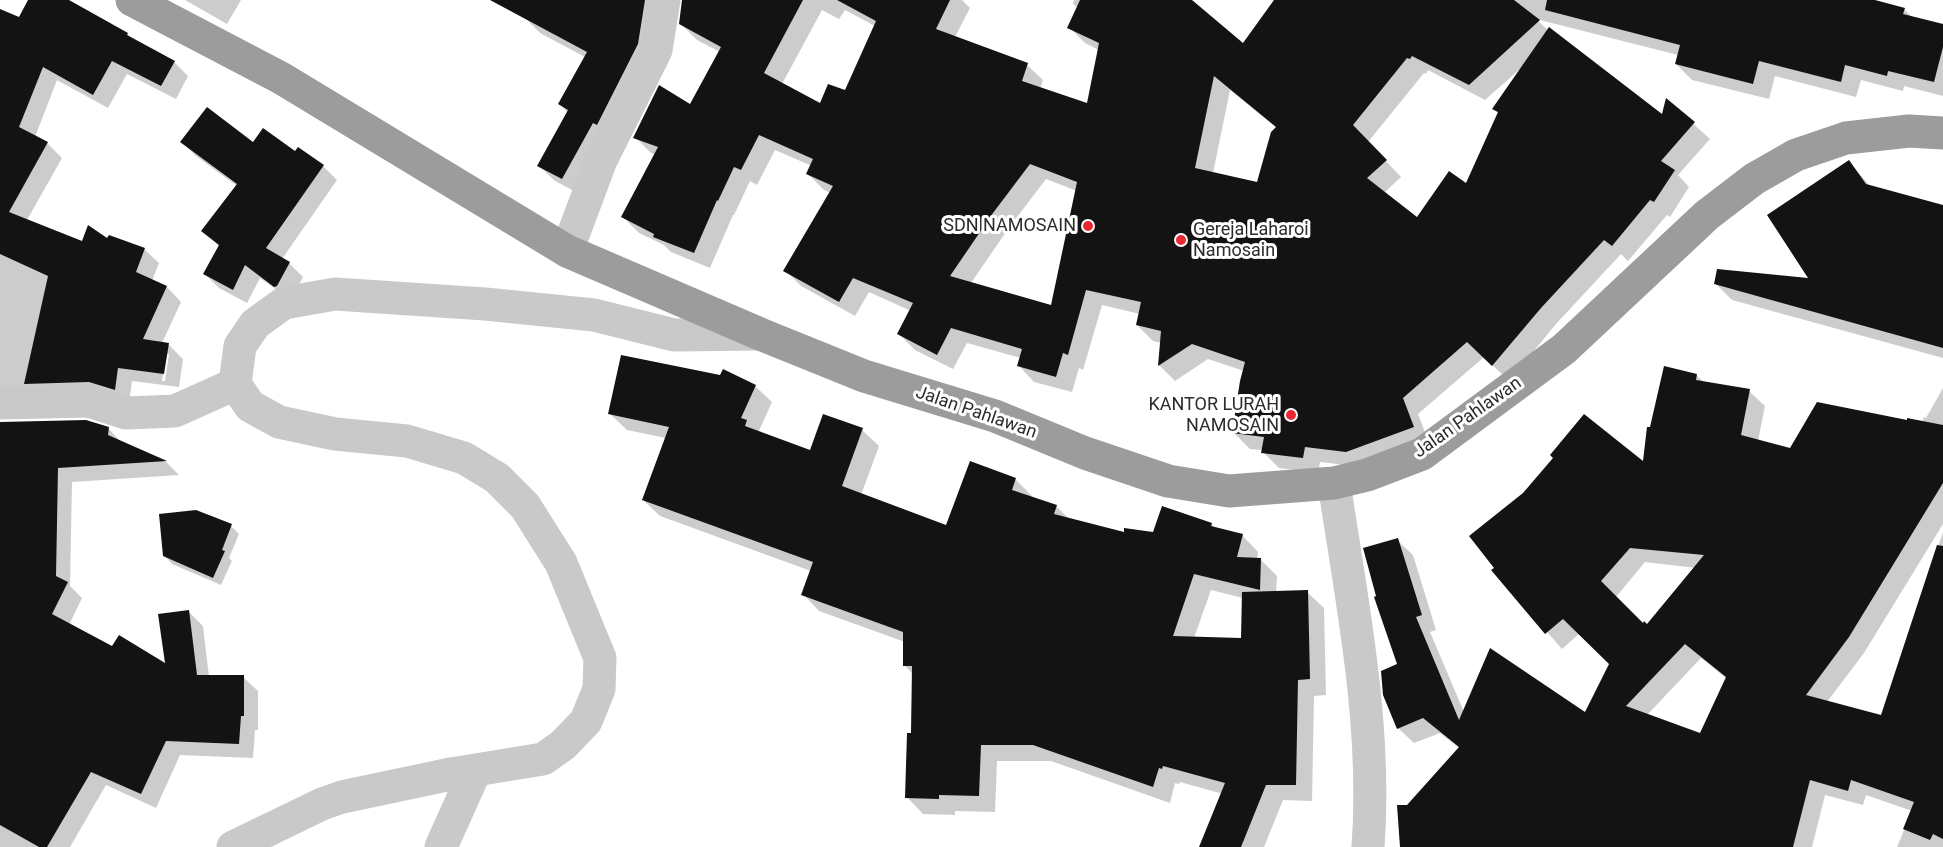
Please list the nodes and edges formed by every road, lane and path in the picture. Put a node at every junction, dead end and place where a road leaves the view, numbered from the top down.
1 (132, 0) edge
2 (664, 0) edge
3 (1943, 133) edge
4 (567, 250) junction
5 (760, 334) junction
6 (235, 384) junction
7 (0, 403) edge
8 (1334, 483) junction
9 (475, 771) junction
10 (233, 847) edge
11 (441, 847) edge
12 (1368, 847) edge

1 - 4 highway, Jalan Pahlawan
2 - 4 street
3 - 8 highway, Jalan Pahlawan
4 - 5 highway, Jalan Pahlawan
5 - 6 street
5 - 8 highway, Jalan Pahlawan
6 - 7 street
6 - 9 street
8 - 12 street
9 - 10 street
9 - 11 street

